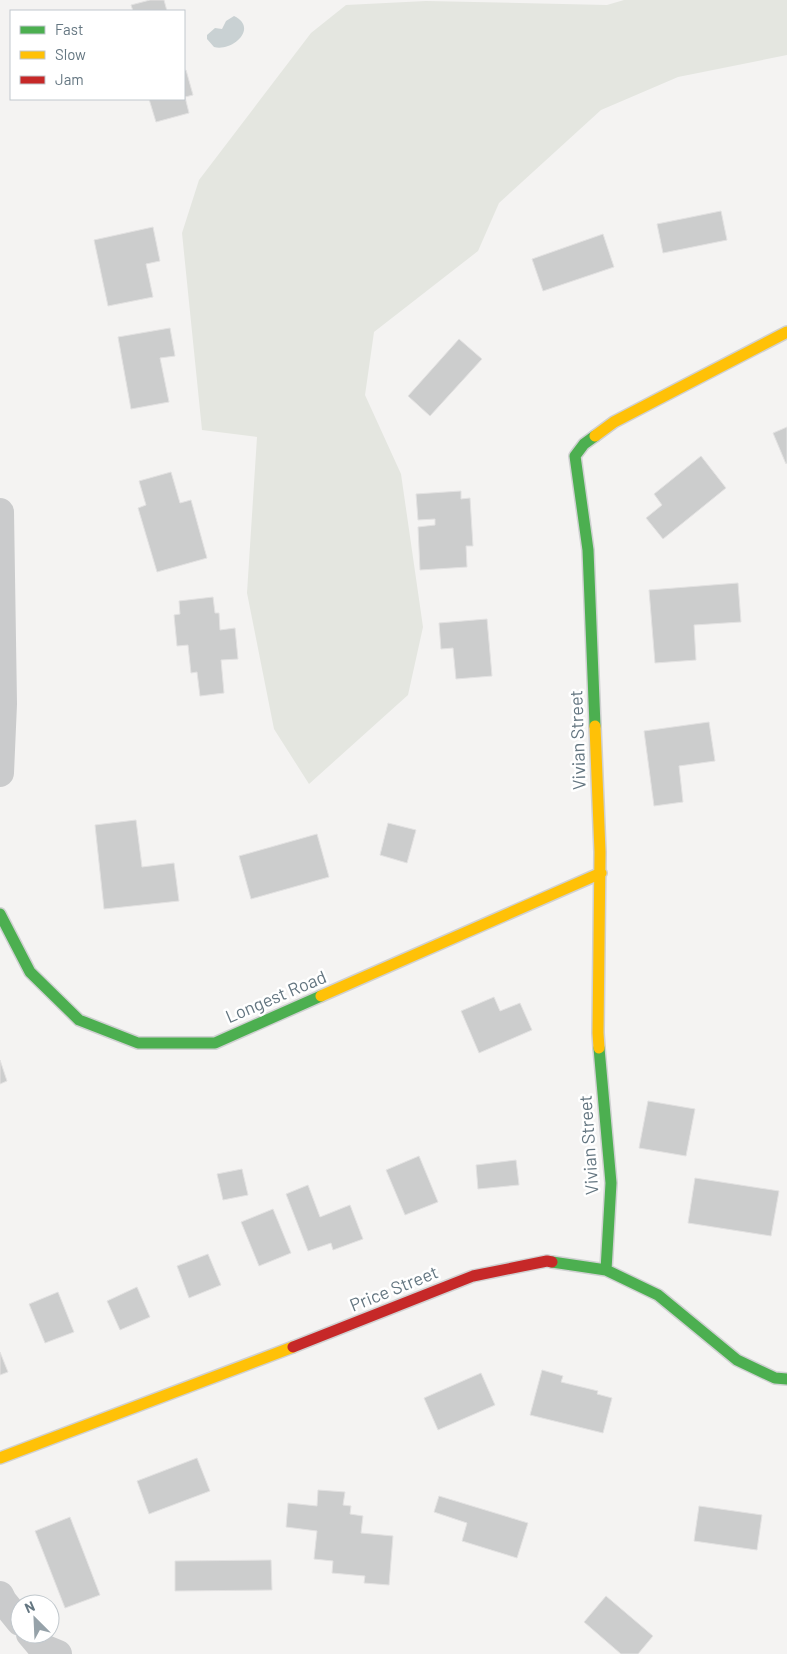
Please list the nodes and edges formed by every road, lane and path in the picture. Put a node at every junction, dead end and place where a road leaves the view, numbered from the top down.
1 (787, 332) edge
2 (0, 512) edge
3 (0, 773) edge
4 (600, 873) junction
5 (0, 914) edge
6 (606, 1270) junction
7 (787, 1379) edge
8 (0, 1458) edge
9 (0, 1595) edge
10 (10, 1610) edge
11 (38, 1644) edge
12 (58, 1654) edge

1 - 4 street, Vivian Street
2 - 3 street
4 - 5 street, Longest Road
4 - 6 street, Vivian Street
6 - 7 street, Price Street
6 - 8 street, Price Street
9 - 10 street
11 - 12 street

